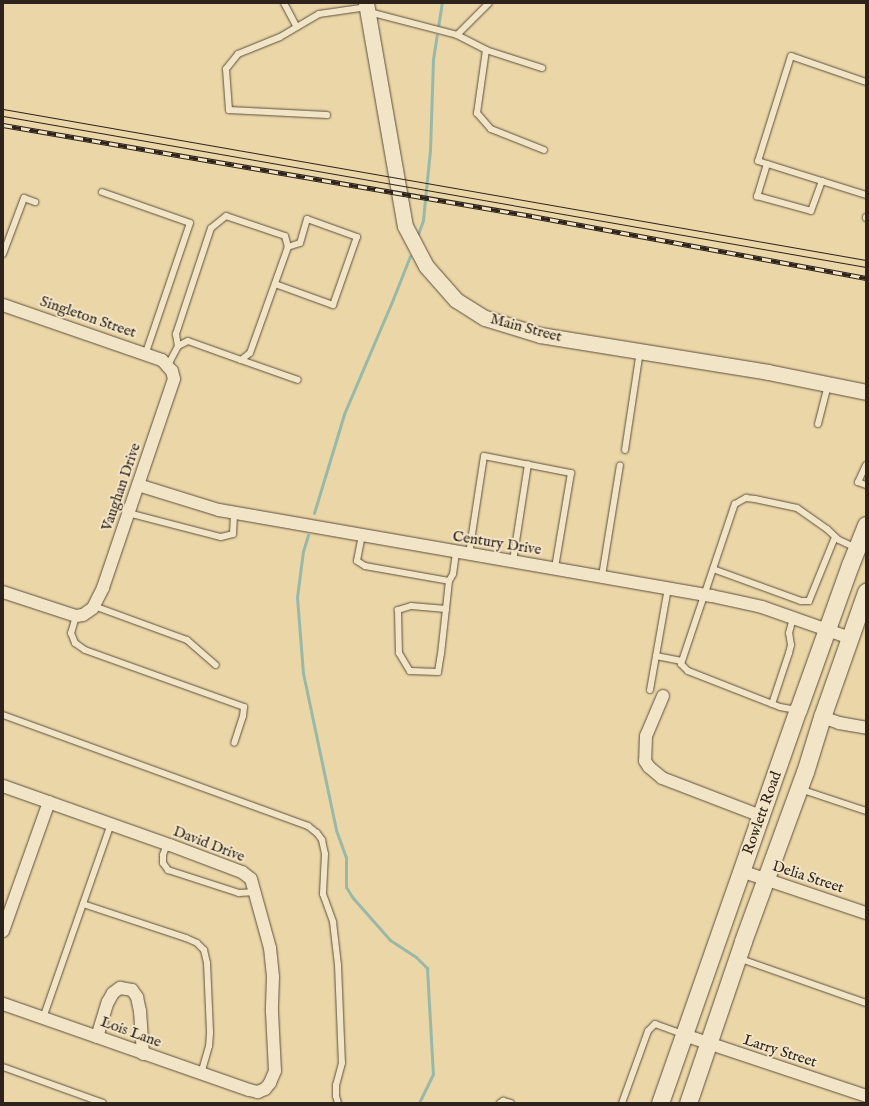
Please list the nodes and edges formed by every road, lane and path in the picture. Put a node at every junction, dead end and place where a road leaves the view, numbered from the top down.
1 (284, 3) edge
2 (489, 3) edge
3 (367, 7) edge
4 (297, 27) junction
5 (456, 35) junction
6 (486, 50) junction
7 (542, 68) dead end
8 (866, 82) edge
9 (327, 115) dead end
10 (544, 150) dead end
11 (767, 164) junction
12 (822, 181) junction
13 (102, 192) dead end
14 (866, 194) edge
15 (35, 202) dead end
16 (288, 246) junction
17 (3, 254) edge
18 (275, 284) junction
19 (3, 305) edge
20 (178, 346) junction
21 (640, 351) junction
22 (145, 355) junction
23 (241, 360) junction
24 (165, 362) junction
25 (298, 380) dead end
26 (828, 385) junction
27 (866, 392) edge
28 (818, 424) dead end
29 (625, 450) dead end
30 (528, 464) junction
31 (620, 465) dead end
32 (866, 465) edge
33 (866, 484) edge
34 (138, 485) junction
35 (128, 513) junction
36 (234, 513) junction
37 (866, 525) edge
38 (362, 535) junction
39 (835, 537) junction
40 (861, 551) edge
41 (456, 552) junction
42 (469, 554) junction
43 (513, 561) junction
44 (555, 568) junction
45 (713, 569) junction
46 (602, 576) junction
47 (449, 581) junction
48 (668, 587) junction
49 (866, 592) edge
50 (4, 594) edge
51 (704, 594) junction
52 (94, 606) junction
53 (446, 609) junction
54 (76, 616) junction
55 (793, 618) junction
56 (827, 630) junction
57 (850, 638) junction
58 (656, 656) junction
59 (681, 661) junction
60 (216, 665) dead end
61 (650, 690) dead end
62 (662, 696) dead end
63 (772, 704) junction
64 (798, 710) junction
65 (3, 715) edge
66 (822, 717) junction
67 (866, 728) edge
68 (234, 743) dead end
69 (3, 786) edge
70 (799, 789) junction
71 (49, 802) junction
72 (866, 811) edge
73 (761, 816) junction
74 (111, 824) junction
75 (167, 844) junction
76 (741, 871) junction
77 (765, 879) junction
78 (256, 892) junction
79 (83, 904) junction
80 (866, 913) edge
81 (3, 931) edge
82 (737, 958) junction
83 (866, 1003) edge
84 (3, 1004) edge
85 (43, 1018) junction
86 (684, 1035) junction
87 (97, 1037) junction
88 (708, 1044) junction
89 (143, 1054) junction
90 (3, 1067) edge
91 (201, 1074) junction
92 (249, 1090) joint
93 (866, 1096) edge
94 (103, 1103) edge
95 (338, 1103) edge
96 (500, 1103) edge
97 (511, 1103) edge
98 (622, 1103) edge
99 (660, 1103) edge
100 (688, 1103) edge

1 - 4 lane
2 - 5 lane
3 - 4 lane
3 - 5 lane
3 - 21 street, Main Street
4 - 9 lane
5 - 6 lane
6 - 7 lane
6 - 10 lane
8 - 11 lane
11 - 12 lane
11 - 12 lane
12 - 14 lane
13 - 22 lane
15 - 17 lane
16 - 18 lane
16 - 18 lane
16 - 20 lane
18 - 23 lane
19 - 22 street, Singleton Street
20 - 23 lane
20 - 24 lane
21 - 26 street, Main Street
21 - 29 lane
22 - 24 street, Singleton Street
23 - 25 lane
24 - 34 street, Vaughan Drive
26 - 27 street, Main Street
26 - 28 lane
30 - 42 lane
30 - 43 lane
30 - 44 lane
31 - 46 lane
32 - 33 lane
34 - 35 street, Vaughan Drive
34 - 36 street, Century Drive
35 - 36 lane
35 - 52 street, Vaughan Drive
36 - 38 street, Century Drive
37 - 40 main road, Rowlett Road
38 - 41 street, Century Drive
38 - 47 lane
39 - 40 lane
39 - 45 lane
39 - 45 lane
40 - 56 main road, Rowlett Road
41 - 42 street, Century Drive
41 - 47 lane
42 - 43 street, Century Drive
43 - 44 street, Century Drive
44 - 46 street, Century Drive
45 - 51 lane
46 - 48 street, Century Drive
47 - 53 lane
48 - 51 street, Century Drive
48 - 58 lane
49 - 57 main road, Rowlett Road
50 - 54 street
51 - 55 street, Century Drive
51 - 59 lane
52 - 54 street
52 - 60 lane
53 - 53 lane
54 - 68 lane
55 - 56 street, Century Drive
55 - 63 lane
56 - 57 street, Century Drive
56 - 64 main road, Rowlett Road
57 - 66 main road, Rowlett Road
58 - 59 lane
58 - 61 lane
59 - 63 lane
62 - 73 street
63 - 64 lane
64 - 73 main road, Rowlett Road
65 - 95 lane
66 - 67 street
66 - 70 main road, Rowlett Road
69 - 71 street, David Drive
70 - 72 lane
70 - 77 main road, Rowlett Road
71 - 74 street, David Drive
71 - 81 street
73 - 76 main road, Rowlett Road
74 - 75 street, David Drive
74 - 79 lane
75 - 78 street, David Drive
75 - 78 lane
76 - 77 street, Delia Street
76 - 86 main road, Rowlett Road
77 - 80 street, Delia Street
77 - 82 main road, Rowlett Road
78 - 92 street, David Drive
79 - 85 lane
79 - 91 lane
82 - 83 lane
82 - 88 main road, Rowlett Road
84 - 85 street, Lois Lane
85 - 87 street, Lois Lane
86 - 88 street, Larry Street
86 - 98 lane
86 - 99 main road, Rowlett Road
87 - 89 street, Lois Lane
87 - 89 street
88 - 93 street, Larry Street
88 - 100 main road, Rowlett Road
89 - 91 street, Lois Lane
90 - 94 lane
91 - 92 street, Lois Lane
96 - 97 lane

